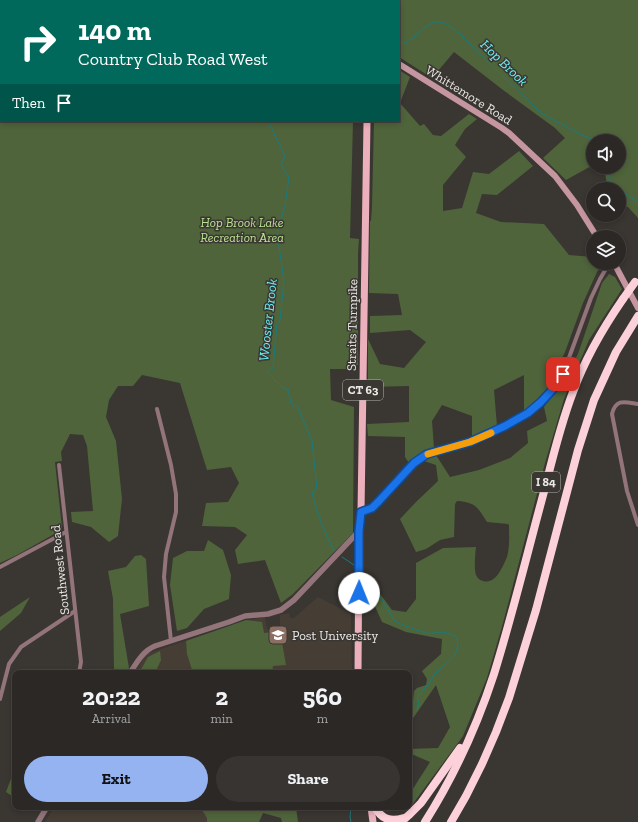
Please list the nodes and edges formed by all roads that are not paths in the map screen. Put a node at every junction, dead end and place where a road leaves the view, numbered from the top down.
1 (400, 65) edge
2 (367, 122) edge
3 (593, 230) edge
4 (605, 270) edge
5 (618, 270) edge
6 (637, 280) edge
7 (638, 308) edge
8 (636, 319) edge
9 (638, 404) edge
10 (156, 408) dead end
11 (59, 465) dead end
12 (361, 512) junction
13 (638, 525) edge
14 (359, 531) junction
15 (66, 532) junction
16 (0, 567) edge
17 (75, 611) junction
18 (171, 641) junction
19 (80, 670) edge
20 (132, 670) edge
21 (358, 670) edge
22 (0, 699) edge
23 (482, 707) junction
24 (45, 810) edge
25 (371, 810) edge
26 (377, 810) edge
27 (410, 814) junction
28 (38, 822) edge
29 (372, 822) edge
30 (401, 822) edge
31 (425, 822) edge
32 (453, 822) edge

1 - 3 main road, Whittemore Road
2 - 12 main road, Straits Turnpike / CT 63
4 - 12 street
5 - 7 main road
6 - 23 highway, I 84, bridge
8 - 32 highway, I 84
9 - 13 street
10 - 18 street
11 - 15 street, Southwest Road
12 - 14 main road, Straits Turnpike / CT 63
14 - 18 street
14 - 21 main road, Straits Turnpike / CT 63
15 - 16 street
15 - 17 street, Southwest Road
17 - 19 street, Southwest Road
17 - 22 street
18 - 20 street
23 - 27 highway
23 - 31 highway, I 84
24 - 28 street
25 - 29 main road
26 - 27 highway
27 - 30 highway

